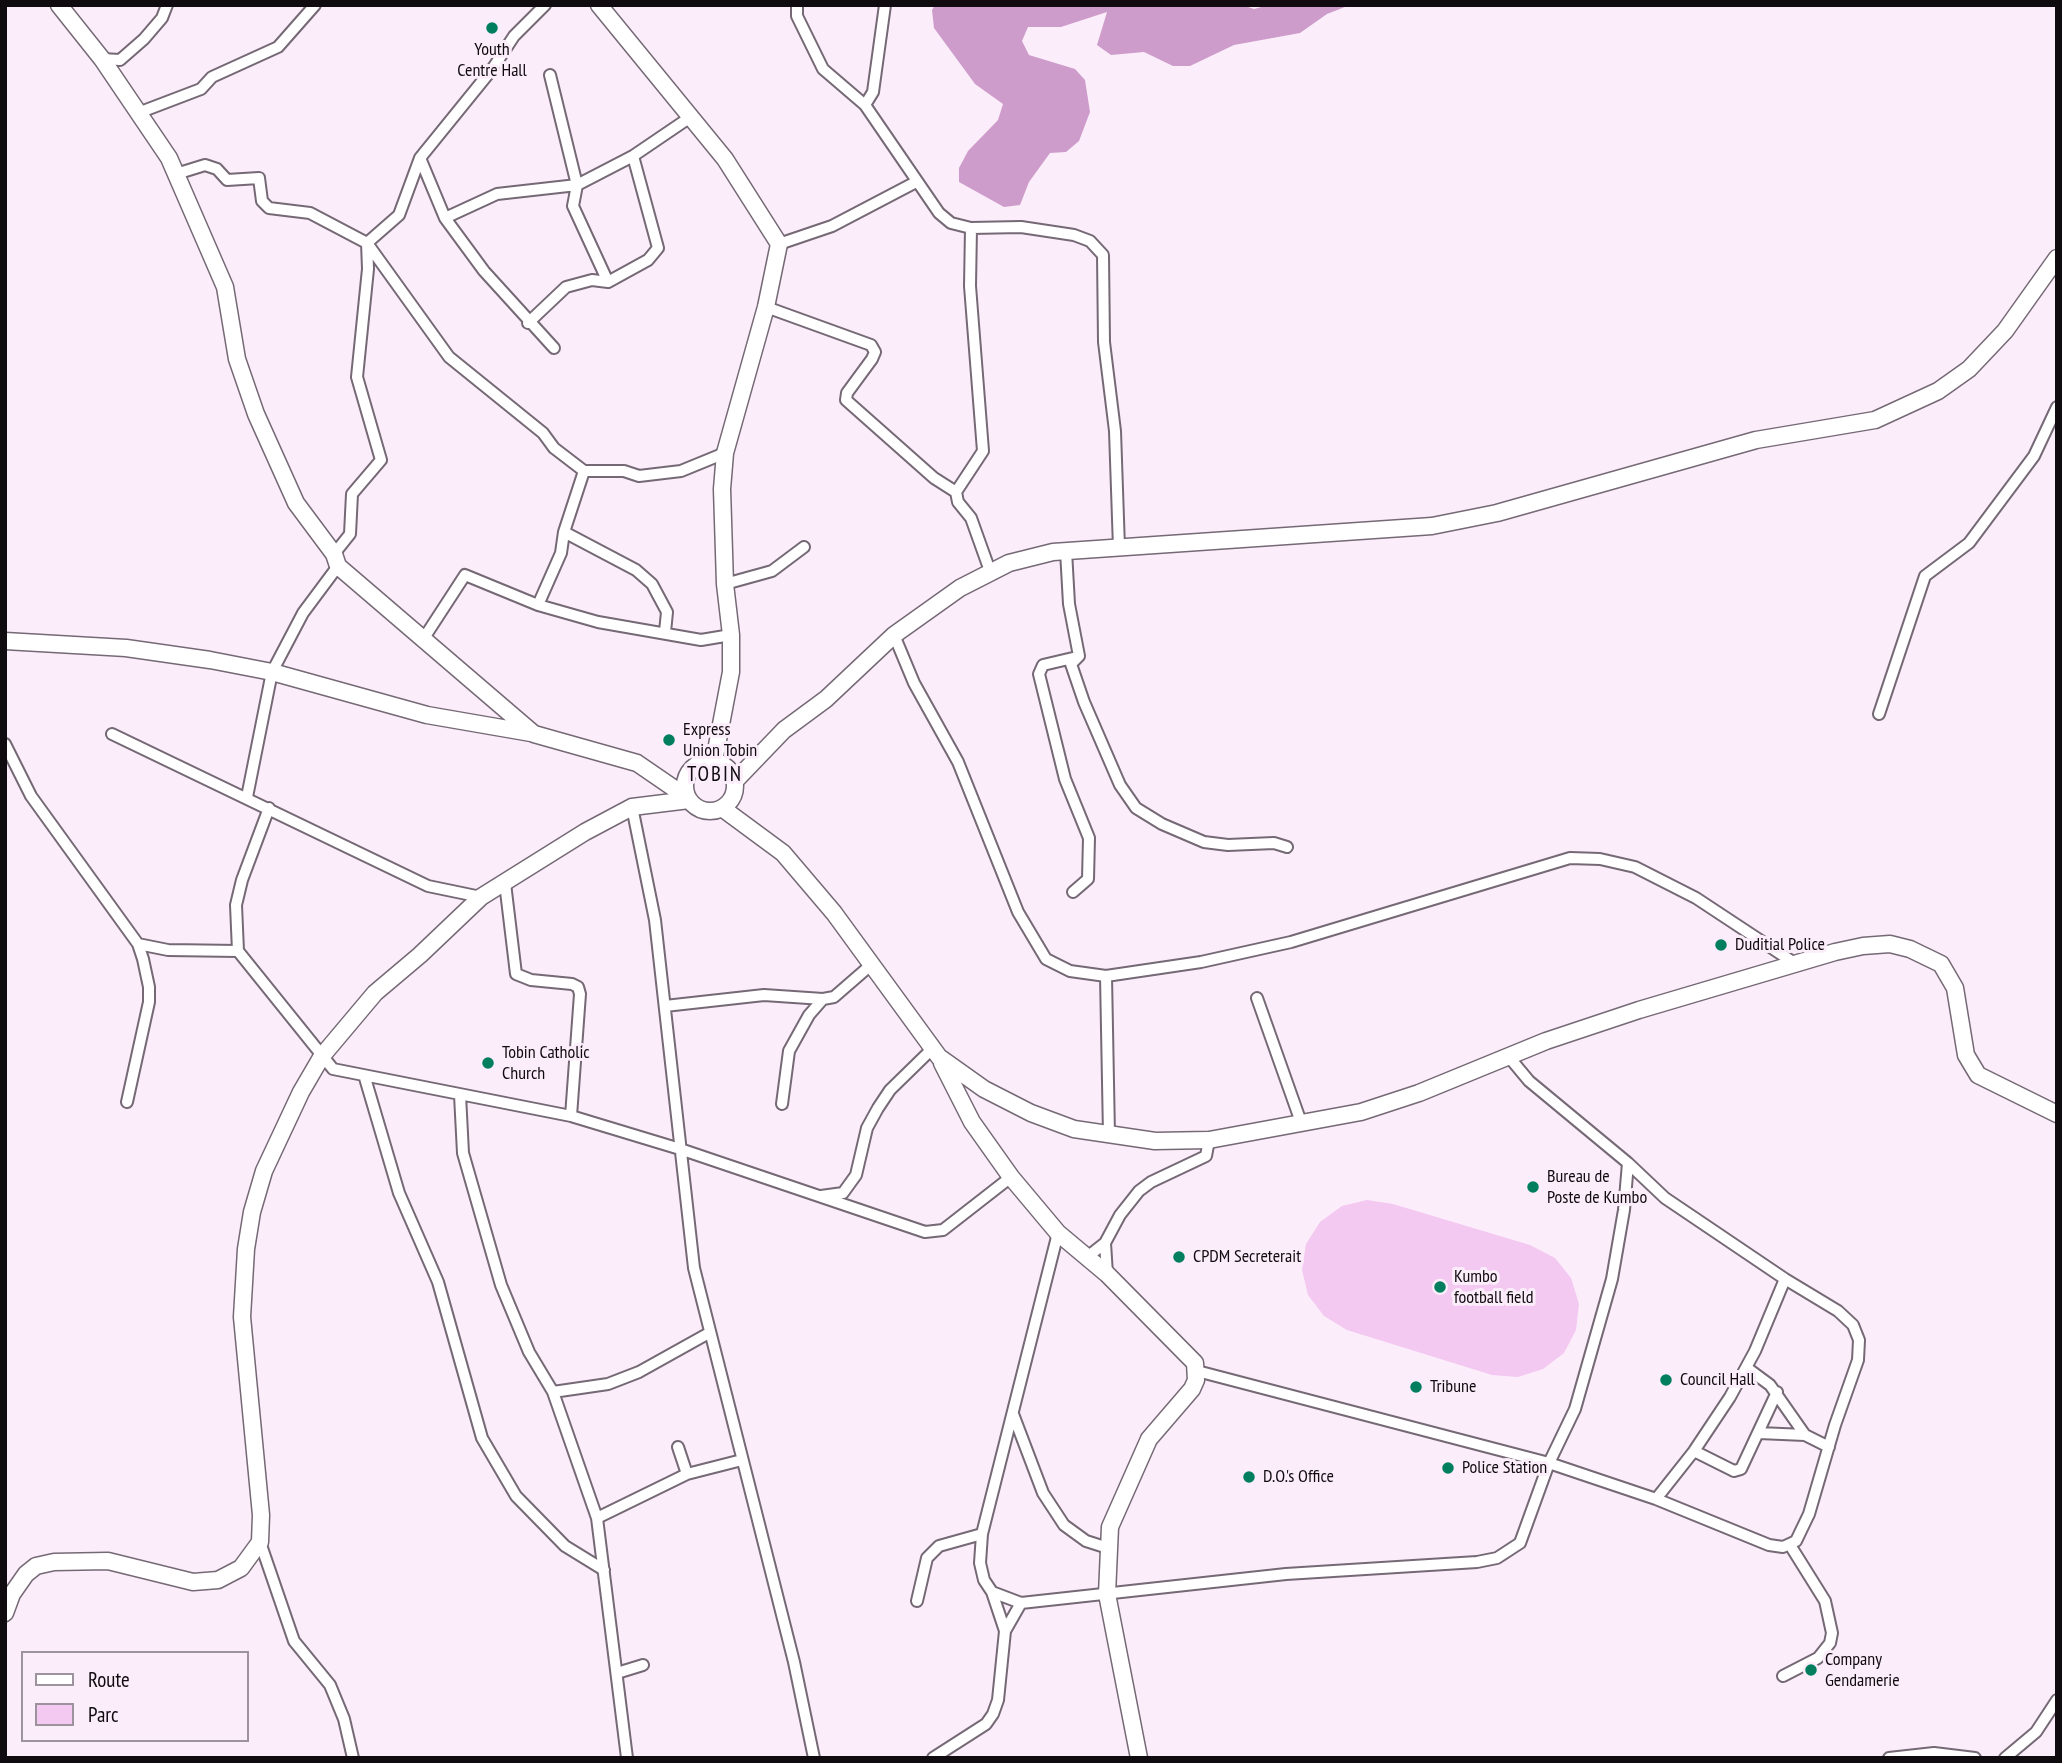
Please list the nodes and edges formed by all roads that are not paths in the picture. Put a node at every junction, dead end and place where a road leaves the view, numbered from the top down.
1 (59, 5) edge
2 (167, 5) edge
3 (316, 5) edge
4 (545, 5) edge
5 (599, 5) edge
6 (797, 5) edge
7 (885, 5) edge
8 (102, 59) junction
9 (550, 75) dead end
10 (866, 105) junction
11 (138, 113) junction
12 (689, 118) junction
13 (634, 156) junction
14 (420, 158) junction
15 (176, 174) junction
16 (916, 182) junction
17 (577, 185) junction
18 (444, 218) junction
19 (971, 228) junction
20 (367, 243) junction
21 (779, 244) junction
22 (2057, 258) edge
23 (608, 282) junction
24 (766, 306) junction
25 (528, 323) junction
26 (554, 348) dead end
27 (2057, 407) edge
28 (725, 453) junction
29 (584, 471) junction
30 (956, 492) junction
31 (564, 533) junction
32 (804, 547) dead end
33 (1119, 548) junction
34 (1066, 551) junction
35 (336, 560) junction
36 (990, 570) junction
37 (724, 584) junction
38 (538, 605) junction
39 (665, 632) junction
40 (731, 635) junction
41 (894, 635) junction
42 (424, 638) junction
43 (5, 641) edge
44 (1079, 656) junction
45 (272, 672) junction
46 (1879, 714) dead end
47 (112, 734) dead end
48 (534, 734) junction
49 (5, 744) edge
50 (715, 761) junction
51 (735, 781) junction
52 (247, 797) junction
53 (688, 799) junction
54 (632, 807) junction
55 (269, 808) junction
56 (722, 808) junction
57 (1287, 847) dead end
58 (505, 883) junction
59 (1073, 892) dead end
60 (481, 897) junction
61 (138, 944) junction
62 (238, 951) junction
63 (872, 964) junction
64 (1796, 964) junction
65 (1105, 976) junction
66 (1257, 998) dead end
67 (823, 999) junction
68 (665, 1006) junction
69 (935, 1053) junction
70 (322, 1056) junction
71 (1509, 1057) junction
72 (365, 1078) junction
73 (460, 1095) junction
74 (127, 1102) dead end
75 (782, 1104) dead end
76 (2057, 1114) edge
77 (570, 1116) junction
78 (1302, 1125) junction
79 (1109, 1135) junction
80 (1209, 1140) junction
81 (680, 1149) junction
82 (1628, 1163) junction
83 (1010, 1177) junction
84 (819, 1196) junction
85 (1058, 1233) junction
86 (1105, 1243) junction
87 (1086, 1258) junction
88 (1107, 1274) junction
89 (1785, 1279) junction
90 (709, 1333) junction
91 (1746, 1368) junction
92 (1197, 1371) junction
93 (553, 1392) junction
94 (1777, 1392) junction
95 (1013, 1415) junction
96 (1759, 1433) junction
97 (1805, 1435) junction
98 (678, 1447) dead end
99 (1829, 1447) junction
100 (1694, 1451) junction
101 (742, 1460) junction
102 (1549, 1463) junction
103 (687, 1474) junction
104 (1656, 1499) junction
105 (597, 1518) junction
106 (982, 1534) junction
107 (260, 1542) junction
108 (1790, 1545) junction
109 (1108, 1548) junction
110 (604, 1570) junction
111 (992, 1592) junction
112 (1107, 1594) junction
113 (917, 1601) dead end
114 (1021, 1603) junction
115 (5, 1613) edge
116 (1005, 1631) junction
117 (643, 1665) dead end
118 (617, 1673) junction
119 (1783, 1676) dead end
120 (2057, 1700) edge
121 (354, 1758) edge
122 (627, 1758) edge
123 (814, 1758) edge
124 (933, 1758) edge
125 (1139, 1758) edge
126 (1889, 1758) edge
127 (1975, 1758) edge
128 (2005, 1758) edge

1 - 8 main road
2 - 8 street
3 - 11 street
4 - 14 street
5 - 12 main road
6 - 10 street
7 - 10 street
8 - 11 main road
9 - 17 street
10 - 16 street
11 - 15 main road
12 - 13 street
12 - 21 main road
13 - 17 street
13 - 23 street
14 - 18 street
14 - 20 street
15 - 20 street
15 - 35 main road
16 - 19 street
16 - 21 street
17 - 18 street
17 - 23 street
18 - 25 street
19 - 30 street
19 - 33 street
20 - 29 street
20 - 35 street
21 - 24 main road
22 - 33 main road
23 - 25 street
24 - 28 main road
24 - 30 street
25 - 26 street
27 - 46 street
28 - 29 street
28 - 37 main road
29 - 31 street
30 - 36 street
31 - 38 street
31 - 39 street
32 - 37 street
33 - 34 main road
34 - 36 main road
34 - 44 street
35 - 42 main road
35 - 45 street
36 - 41 main road
37 - 40 main road
38 - 39 street
38 - 42 street
39 - 40 street
40 - 50 main road
41 - 51 main road
41 - 65 street
42 - 48 main road
43 - 45 main road
44 - 57 street
44 - 59 street
45 - 48 main road
45 - 52 street
47 - 52 street
48 - 53 main road
49 - 61 street
50 - 51 main road
50 - 53 main road
51 - 56 main road
52 - 55 street
53 - 54 main road
53 - 56 main road
54 - 58 main road
54 - 68 street
55 - 60 street
55 - 62 street
56 - 63 main road
58 - 60 main road
58 - 77 street
60 - 70 main road
61 - 62 street
61 - 74 street
62 - 70 street
63 - 67 street
63 - 69 main road
64 - 65 street
64 - 71 main road
64 - 76 main road
65 - 79 street
66 - 78 street
67 - 68 street
67 - 75 street
68 - 81 street
69 - 79 main road
69 - 83 main road
69 - 84 street
70 - 72 street
70 - 107 main road
71 - 78 main road
71 - 82 street
72 - 73 street
72 - 110 street
73 - 77 street
73 - 93 street
77 - 81 street
78 - 80 main road
79 - 80 main road
80 - 86 street
81 - 84 street
81 - 90 street
82 - 89 street
82 - 102 street
83 - 84 street
83 - 85 main road
85 - 87 main road
85 - 95 street
86 - 87 street
86 - 88 street
87 - 88 main road
88 - 92 main road
89 - 91 street
89 - 99 street
90 - 93 street
90 - 101 street
91 - 94 street
91 - 100 street
92 - 102 street
92 - 109 main road
93 - 105 street
94 - 96 street
94 - 97 street
95 - 106 street
95 - 109 street
96 - 97 street
96 - 100 street
97 - 99 street
98 - 103 street
99 - 108 street
100 - 104 street
101 - 103 street
101 - 123 street
102 - 104 street
102 - 112 street
103 - 105 street
104 - 108 street
105 - 110 street
106 - 111 street
106 - 113 street
107 - 115 main road
107 - 121 street
108 - 119 street
109 - 112 main road
110 - 118 street
111 - 114 street
111 - 116 street
112 - 114 street
112 - 125 main road
114 - 116 street
116 - 124 street
117 - 118 street
118 - 122 street
120 - 128 street
126 - 127 street

